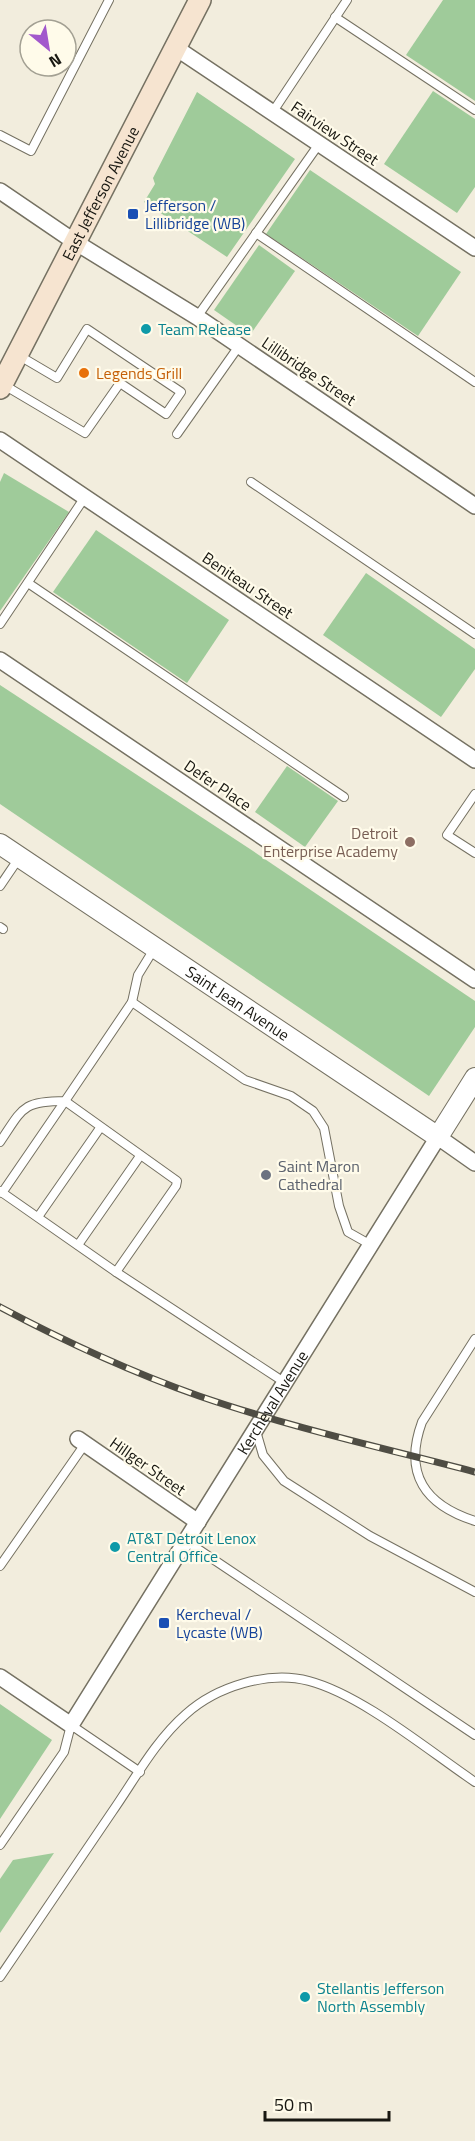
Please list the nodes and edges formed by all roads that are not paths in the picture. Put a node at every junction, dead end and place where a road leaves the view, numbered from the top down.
1 (108, 0) edge
2 (200, 0) edge
3 (347, 0) edge
4 (335, 17) junction
5 (176, 48) junction
6 (475, 110) edge
7 (272, 113) junction
8 (0, 135) edge
9 (319, 144) junction
10 (0, 190) edge
11 (256, 233) junction
12 (75, 242) junction
13 (475, 248) edge
14 (197, 317) junction
15 (239, 346) junction
16 (17, 354) junction
17 (475, 382) edge
18 (1, 386) edge
19 (177, 434) dead end
20 (0, 440) edge
21 (251, 482) dead end
22 (85, 497) junction
23 (475, 506) edge
24 (28, 583) junction
25 (0, 624) edge
26 (475, 634) edge
27 (0, 660) edge
28 (475, 760) edge
29 (475, 795) edge
30 (344, 797) dead end
31 (472, 804) edge
32 (0, 844) edge
33 (475, 853) edge
34 (19, 857) junction
35 (0, 886) edge
36 (154, 948) junction
37 (475, 980) edge
38 (132, 1002) junction
39 (475, 1078) edge
40 (65, 1101) junction
41 (100, 1128) junction
42 (438, 1137) junction
43 (0, 1142) edge
44 (140, 1156) junction
45 (475, 1163) edge
46 (1, 1192) edge
47 (38, 1217) junction
48 (78, 1245) junction
49 (371, 1245) junction
50 (116, 1272) junction
51 (475, 1339) edge
52 (284, 1382) junction
53 (255, 1429) junction
54 (82, 1442) joint
55 (475, 1521) edge
56 (198, 1522) junction
57 (186, 1541) junction
58 (0, 1566) edge
59 (475, 1592) edge
60 (0, 1677) edge
61 (72, 1725) junction
62 (475, 1736) edge
63 (140, 1772) junction
64 (475, 1782) edge
65 (0, 1845) edge
66 (0, 1977) edge

1 - 8 lane
2 - 5 main road, East Jefferson Avenue
3 - 4 lane
4 - 6 lane
4 - 7 lane
5 - 7 street, Fairview Street
5 - 12 main road, East Jefferson Avenue
7 - 9 street, Fairview Street
9 - 11 lane
9 - 13 street, Fairview Street
10 - 12 street, Lillibridge Street
11 - 14 lane
11 - 17 lane
12 - 14 street, Lillibridge Street
12 - 16 main road, East Jefferson Avenue
14 - 15 street, Lillibridge Street
15 - 19 lane
15 - 23 street, Lillibridge Street
16 - 18 main road, East Jefferson Avenue
16 - 18 lane
20 - 22 street, Beniteau Street
21 - 26 lane
22 - 24 lane
22 - 28 street, Beniteau Street
24 - 25 lane
24 - 30 lane
27 - 37 street, Defer Place
29 - 31 lane
31 - 33 lane
32 - 34 street, Saint Jean Avenue
34 - 35 lane
34 - 36 street, Saint Jean Avenue
36 - 38 lane
36 - 42 street, Saint Jean Avenue
38 - 40 lane
38 - 49 lane
39 - 42 street, Kercheval Avenue
40 - 41 lane
40 - 43 lane
40 - 46 lane
41 - 44 lane
41 - 47 lane
42 - 45 street, Saint Jean Avenue
42 - 49 street, Kercheval Avenue
44 - 48 lane
44 - 50 lane
46 - 47 lane
47 - 48 lane
48 - 50 lane
49 - 52 street, Kercheval Avenue
50 - 52 lane
51 - 55 lane
52 - 53 street, Kercheval Avenue
53 - 56 street, Kercheval Avenue
53 - 59 lane
54 - 56 street, Hillger Street
54 - 58 lane
56 - 57 street, Kercheval Avenue
57 - 61 street, Kercheval Avenue
57 - 62 lane
60 - 61 street
61 - 63 lane
61 - 65 lane
63 - 64 lane
63 - 66 lane

